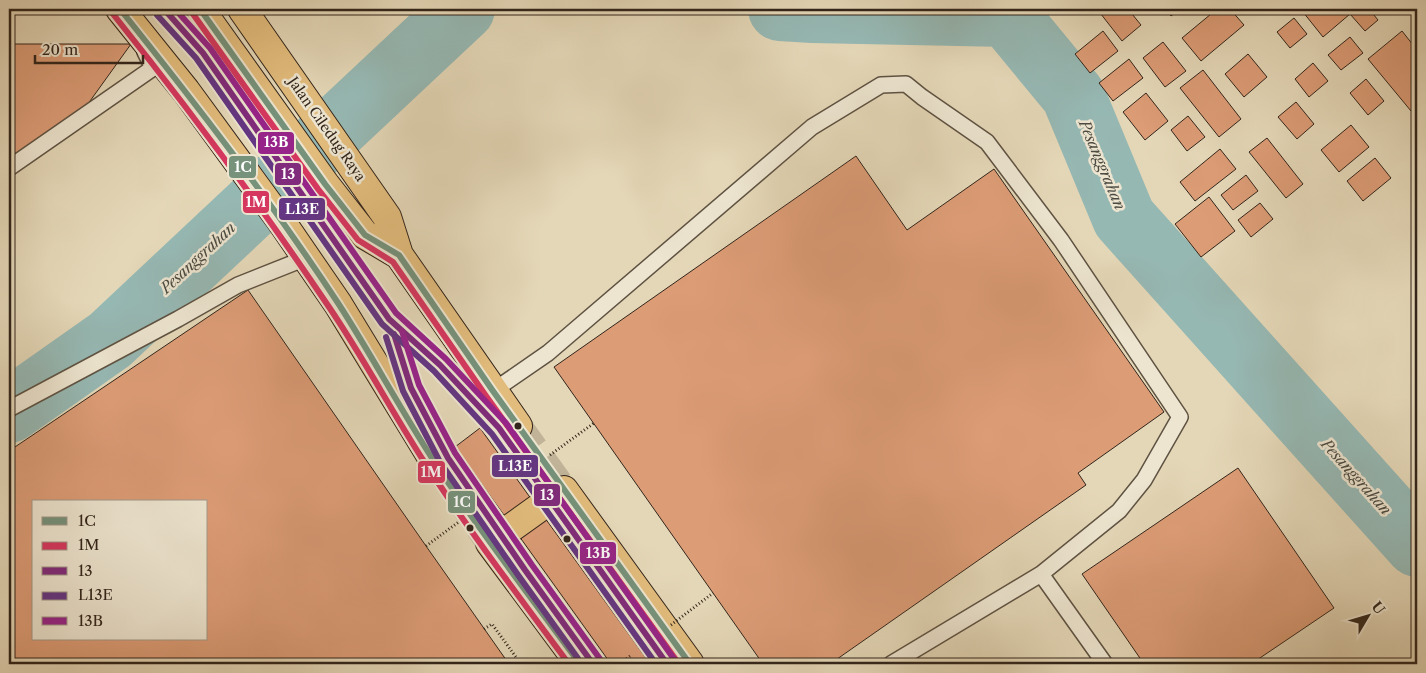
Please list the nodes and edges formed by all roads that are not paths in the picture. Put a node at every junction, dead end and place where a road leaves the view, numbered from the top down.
1 (164, 9) edge
2 (200, 9) edge
3 (242, 9) edge
4 (123, 12) edge
5 (9, 168) edge
6 (287, 216) junction
7 (399, 255) junction
8 (306, 258) junction
9 (338, 304) junction
10 (389, 319) junction
11 (493, 391) junction
12 (9, 409) edge
13 (518, 426) tunnel mouth
14 (432, 458) tunnel mouth
15 (1041, 574) junction
16 (580, 664) edge
17 (593, 664) edge
18 (667, 664) edge
19 (690, 664) edge
20 (891, 664) edge
21 (1105, 664) edge

1 - 10 lane
2 - 7 main road, Jalan Ciledug Raya
3 - 7 main road, Jalan Ciledug Raya
4 - 5 lane
4 - 6 main road
6 - 8 main road
6 - 9 main road
7 - 11 main road, Jalan Ciledug Raya
8 - 9 main road
8 - 12 lane
9 - 14 main road
10 - 17 lane, bridge
10 - 18 lane, bridge
11 - 13 main road, Jalan Ciledug Raya
11 - 15 lane
15 - 20 lane
15 - 21 lane
16 - 19 main road

